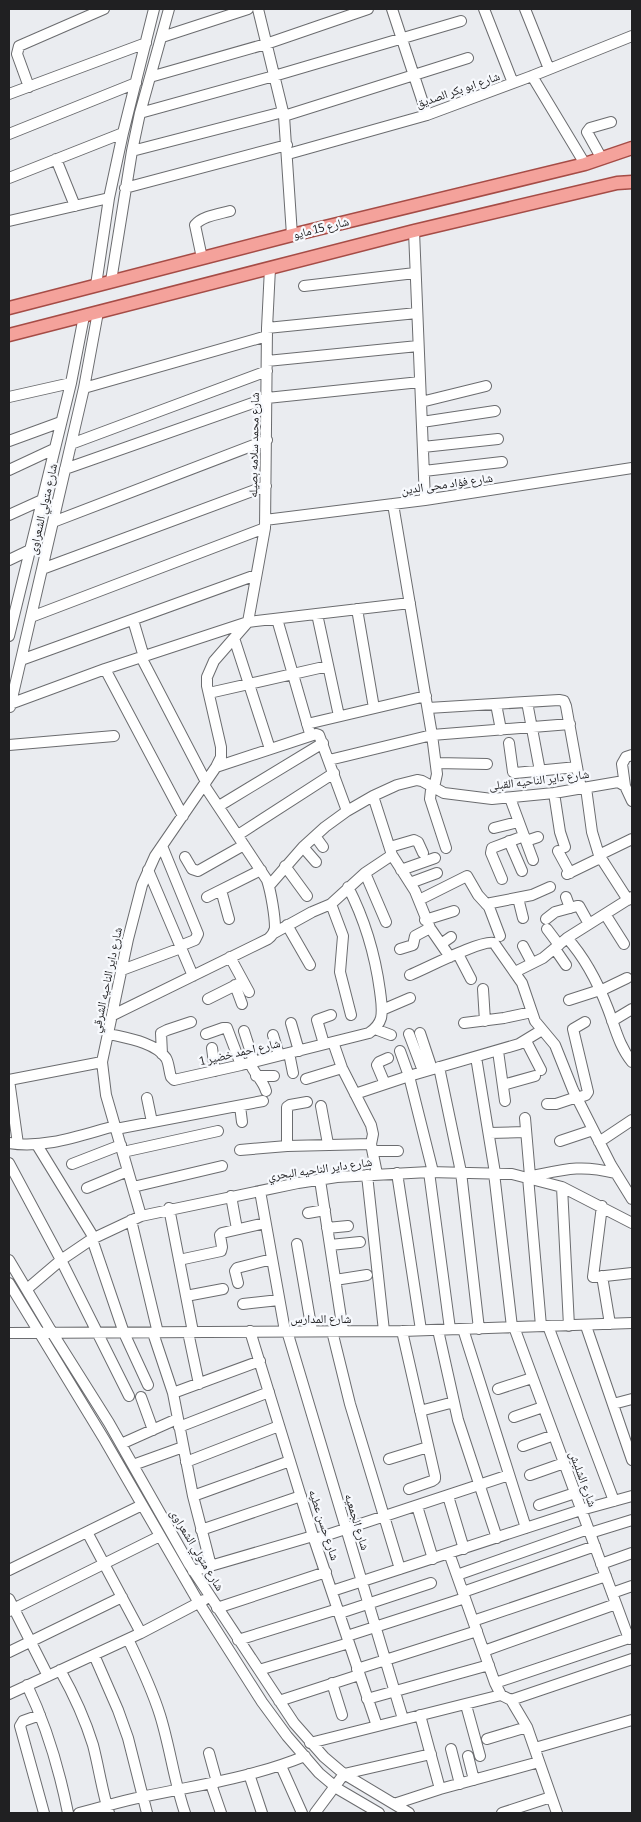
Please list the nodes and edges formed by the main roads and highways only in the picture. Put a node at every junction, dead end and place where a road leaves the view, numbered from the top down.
1 (632, 148) edge
2 (632, 155) edge
3 (607, 157) junction
4 (632, 177) edge
5 (632, 182) edge
6 (617, 183) junction
7 (9, 308) edge
8 (9, 335) edge

1 - 3 main road, شارع 15 مايو
2 - 3 main road
3 - 7 main road, شارع 15 مايو
4 - 6 main road
5 - 6 main road, شارع 15 مايو
6 - 8 main road, شارع 15 مايو

